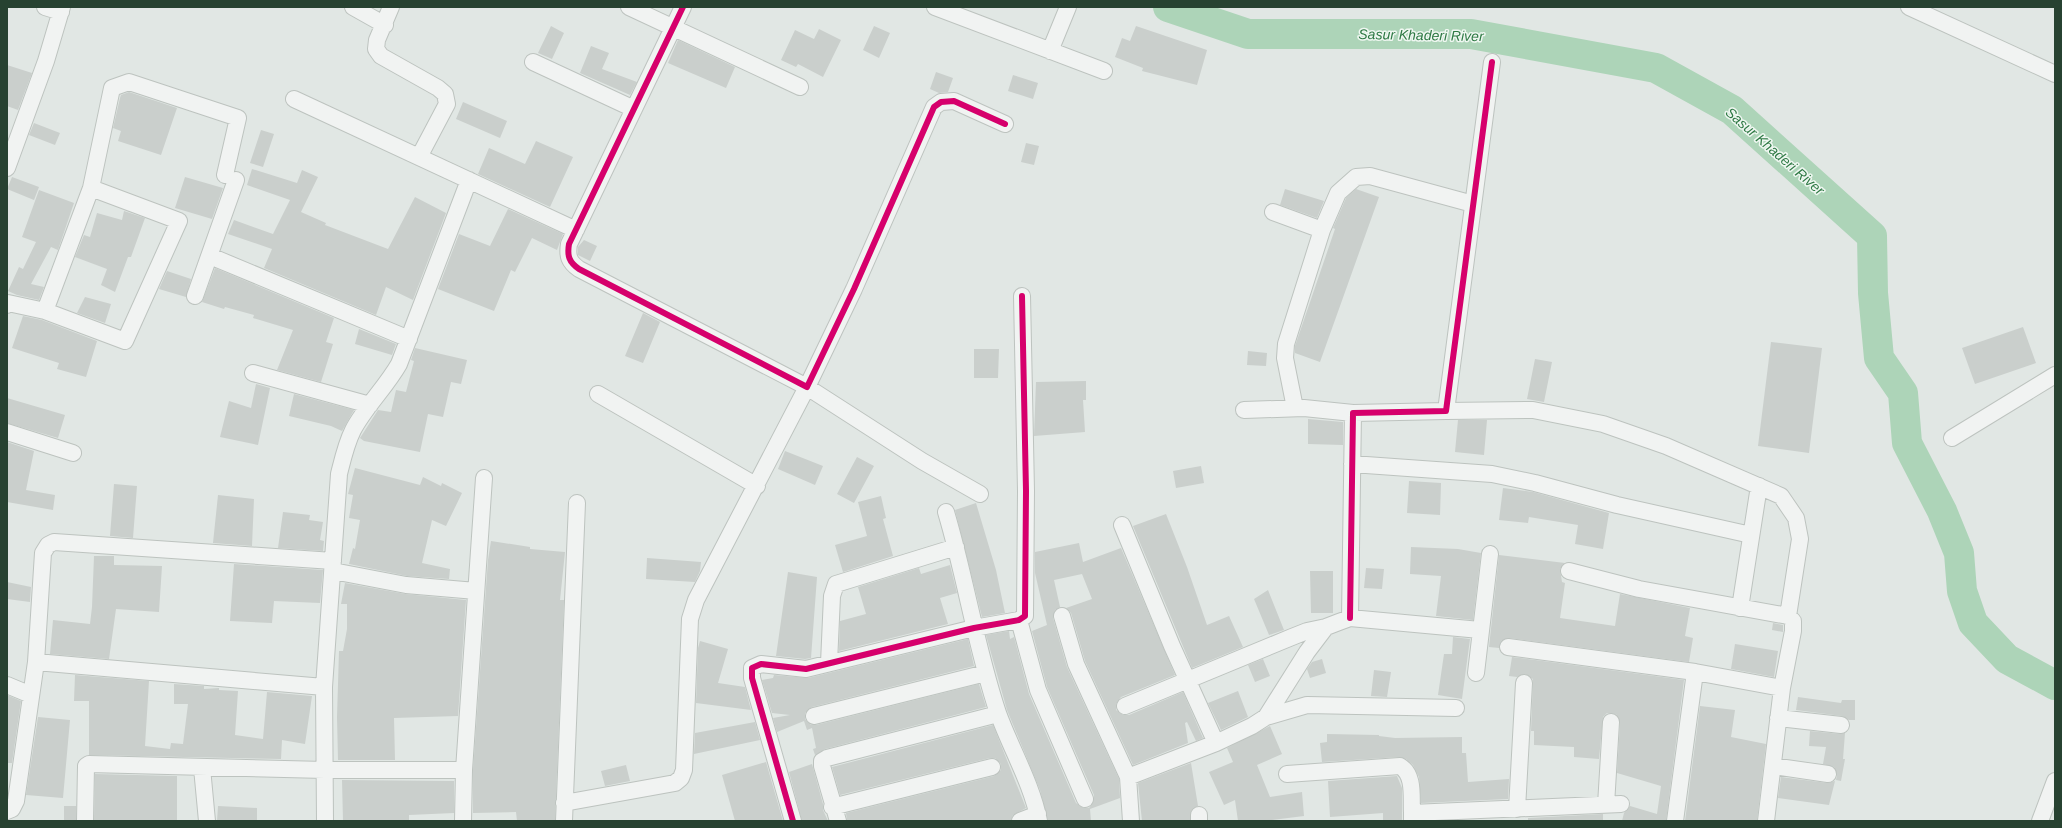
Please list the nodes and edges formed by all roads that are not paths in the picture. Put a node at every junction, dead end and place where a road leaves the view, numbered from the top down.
1 (45, 7) edge
2 (353, 7) edge
3 (391, 7) edge
4 (629, 7) edge
5 (683, 7) edge
6 (935, 7) edge
7 (1068, 7) edge
8 (1909, 7) edge
9 (62, 10) edge
10 (384, 24) junction
11 (672, 28) junction
12 (1050, 51) junction
13 (534, 62) dead end
14 (1492, 62) dead end
15 (1104, 72) dead end
16 (2055, 74) edge
17 (800, 87) dead end
18 (294, 99) dead end
19 (634, 109) junction
20 (1005, 124) dead end
21 (419, 157) junction
22 (7, 168) edge
23 (469, 180) junction
24 (91, 188) junction
25 (1473, 204) junction
26 (1273, 212) dead end
27 (576, 230) junction
28 (1322, 230) junction
29 (210, 256) junction
30 (195, 296) dead end
31 (1022, 296) dead end
32 (7, 305) edge
33 (46, 311) junction
34 (409, 339) junction
35 (253, 373) dead end
36 (2055, 375) edge
37 (807, 387) junction
38 (598, 394) dead end
39 (370, 406) junction
40 (1295, 408) junction
41 (1244, 410) dead end
42 (1446, 411) junction
43 (1353, 413) junction
44 (7, 432) edge
45 (1952, 438) dead end
46 (74, 453) dead end
47 (1352, 464) junction
48 (484, 478) dead end
49 (757, 486) junction
50 (1759, 486) junction
51 (980, 494) dead end
52 (577, 503) dead end
53 (946, 512) dead end
54 (1122, 525) dead end
55 (1751, 535) junction
56 (956, 547) junction
57 (1490, 554) dead end
58 (333, 566) junction
59 (1569, 571) dead end
60 (476, 591) junction
61 (1740, 608) junction
62 (1062, 616) dead end
63 (1788, 616) junction
64 (1350, 618) junction
65 (1019, 620) junction
66 (1326, 627) junction
67 (974, 628) junction
68 (1480, 630) junction
69 (1508, 647) dead end
70 (36, 662) junction
71 (828, 663) junction
72 (1695, 672) junction
73 (986, 673) junction
74 (1476, 673) dead end
75 (1186, 679) junction
76 (1524, 683) dead end
77 (7, 685) edge
78 (324, 687) junction
79 (1782, 688) junction
80 (31, 695) junction
81 (1125, 706) dead end
82 (1456, 708) dead end
83 (998, 714) junction
84 (814, 716) dead end
85 (1266, 717) junction
86 (1778, 718) junction
87 (1611, 722) dead end
88 (1841, 725) dead end
89 (1216, 743) junction
90 (1773, 766) junction
91 (992, 767) dead end
92 (202, 768) junction
93 (325, 770) junction
94 (464, 770) junction
95 (1287, 774) dead end
96 (1828, 774) dead end
97 (1128, 778) junction
98 (2055, 781) edge
99 (1085, 799) dead end
100 (564, 803) junction
101 (1517, 809) junction
102 (7, 811) edge
103 (835, 814) edge
104 (1412, 817) edge
105 (1039, 818) edge
106 (85, 821) edge
107 (207, 821) edge
108 (325, 821) edge
109 (463, 821) edge
110 (564, 821) edge
111 (793, 821) edge
112 (1020, 821) edge
113 (1131, 821) edge
114 (1675, 821) edge
115 (1766, 821) edge
116 (2040, 821) edge

1 - 9 street
2 - 10 street
3 - 10 street
4 - 11 street
5 - 11 street
6 - 12 street
7 - 12 street
8 - 16 street
9 - 22 street
10 - 21 street
11 - 17 street
11 - 19 street
12 - 15 street
13 - 19 street
14 - 25 street
18 - 21 street
19 - 27 street
20 - 37 street
21 - 23 street
23 - 27 street
23 - 34 street
24 - 29 street
24 - 33 street
24 - 33 street
25 - 28 street
25 - 42 street
26 - 28 street
27 - 37 street
28 - 40 street
29 - 30 street
29 - 34 street
31 - 65 street
32 - 33 street
34 - 39 street
35 - 39 street
36 - 45 street
37 - 49 street
37 - 51 street
38 - 49 street
39 - 58 street
40 - 41 street
40 - 43 street
42 - 43 street
42 - 50 street
43 - 47 street
44 - 46 street
47 - 55 street
47 - 64 street
48 - 60 street
49 - 100 street
50 - 55 street
50 - 63 street
52 - 100 street
53 - 56 street
54 - 75 street
55 - 61 street
56 - 67 street
56 - 71 street
57 - 68 street
58 - 60 street
58 - 70 street
58 - 78 street
59 - 61 street
60 - 94 street
61 - 63 street
62 - 97 street
63 - 79 street
64 - 66 street
64 - 68 street
65 - 67 street
65 - 99 street
66 - 75 street
66 - 85 street
67 - 71 street
67 - 73 street
68 - 74 street
69 - 72 street
70 - 78 street
70 - 80 street
71 - 111 street
72 - 79 street
72 - 114 street
73 - 83 street
73 - 84 street
75 - 81 street
75 - 89 street
76 - 101 street
77 - 80 street
78 - 93 street
79 - 86 street
80 - 102 street
82 - 85 street
83 - 103 street
83 - 105 street
85 - 89 street
86 - 88 street
86 - 90 street
87 - 101 street
89 - 97 street
90 - 96 street
90 - 115 street
91 - 103 street
92 - 93 street
92 - 106 street
92 - 107 street
93 - 94 street
93 - 108 street
94 - 109 street
95 - 104 street
97 - 113 street
98 - 116 street
100 - 110 street
101 - 104 street
105 - 112 street

